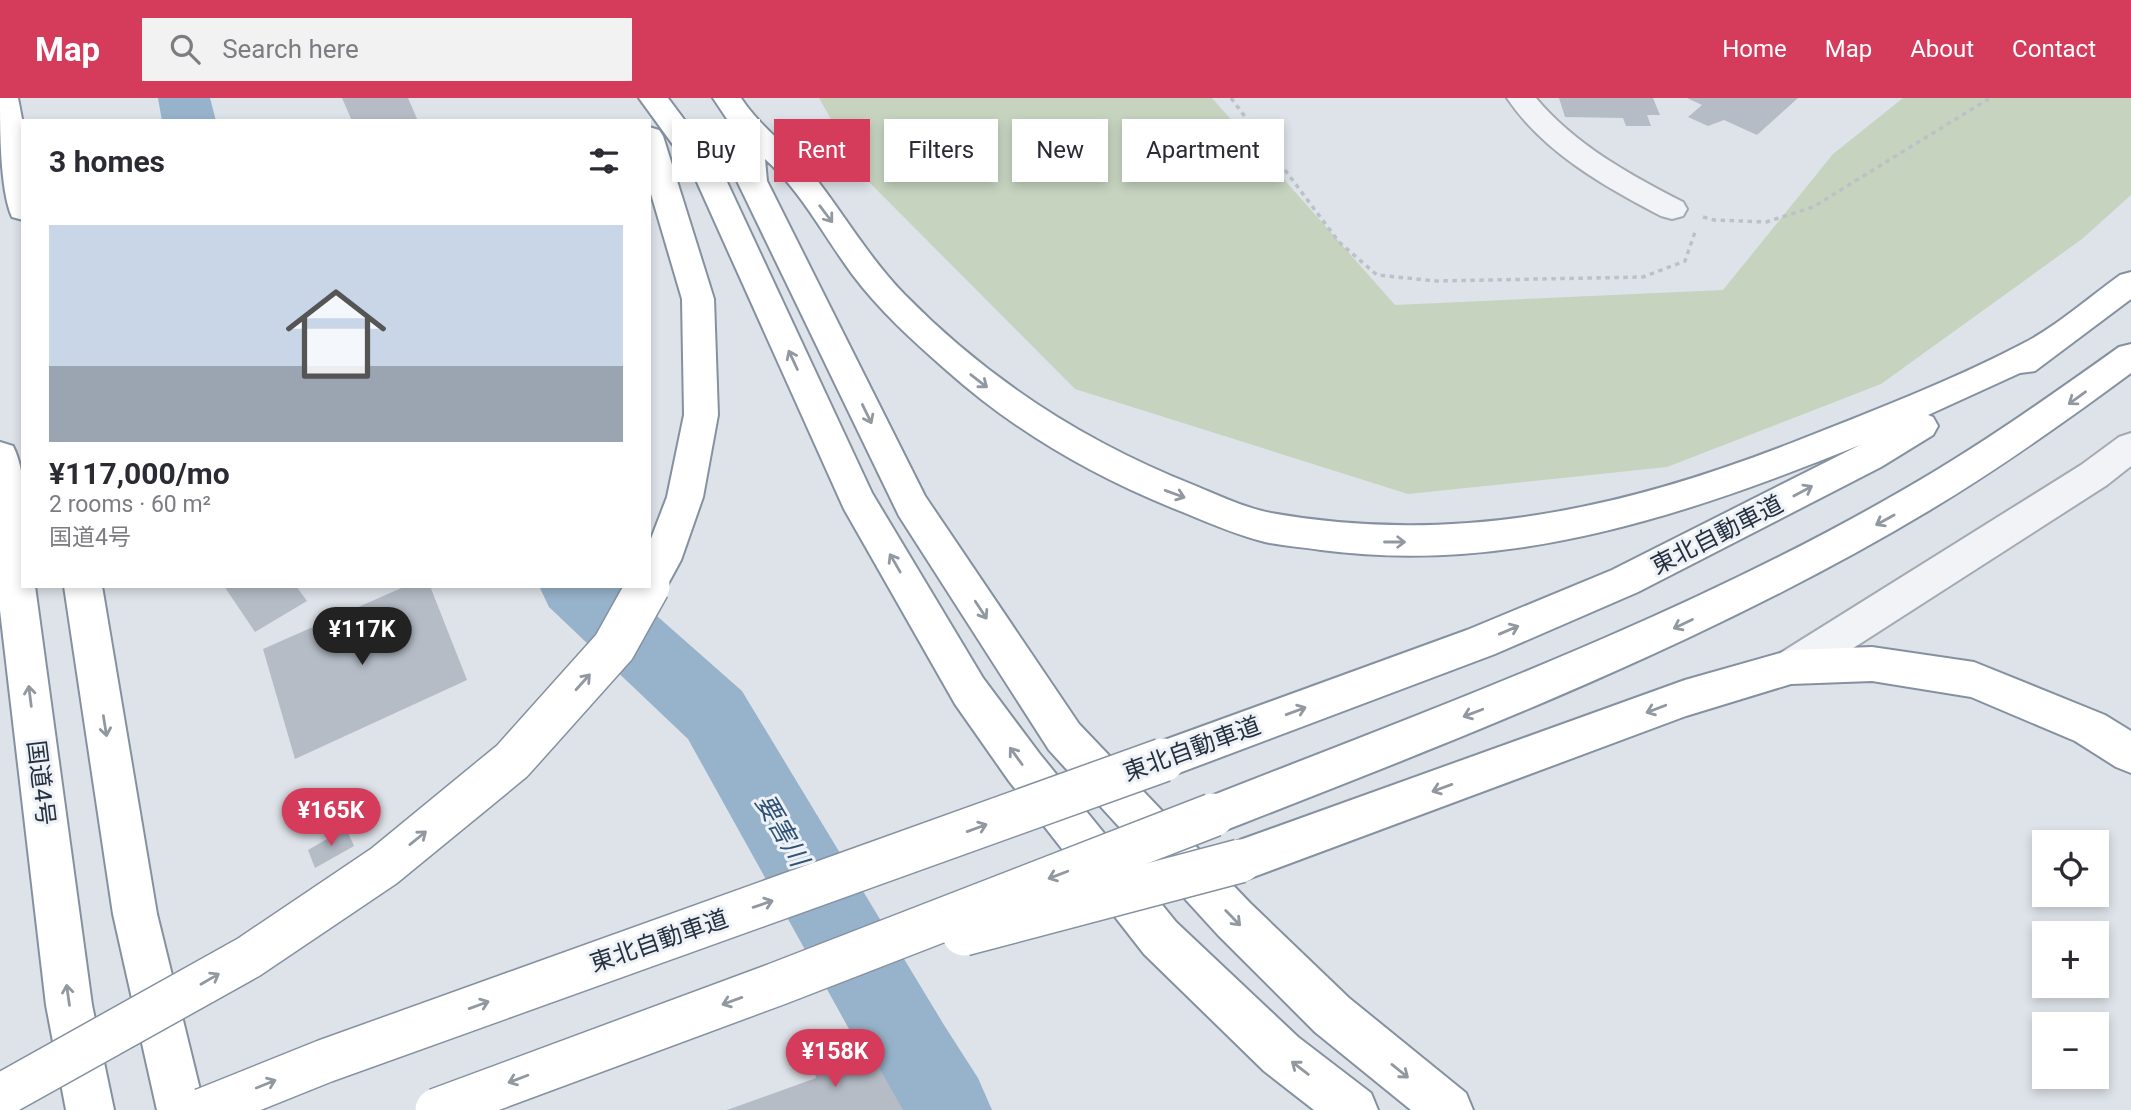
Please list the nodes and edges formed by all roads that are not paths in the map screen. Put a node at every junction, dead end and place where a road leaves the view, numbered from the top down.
1 (4, 98) edge
2 (639, 98) edge
3 (653, 98) edge
4 (1521, 98) edge
5 (737, 113) edge
6 (644, 119) edge
7 (651, 143) edge
8 (21, 198) edge
9 (1686, 212) road end
10 (2131, 283) edge
11 (2043, 349) junction
12 (2131, 356) edge
13 (2131, 447) edge
14 (0, 456) edge
15 (653, 577) edge
16 (83, 588) edge
17 (647, 588) edge
18 (1791, 667) junction
19 (2131, 754) edge
20 (777, 984) junction
21 (0, 1096) edge
22 (90, 1110) edge
23 (181, 1110) edge
24 (203, 1110) edge
25 (437, 1110) edge
26 (1354, 1110) edge
27 (1449, 1110) edge

1 - 8 highway
2 - 6 highway
26 -> 3 highway
4 - 9 street
5 -> 11 highway
5 -> 27 highway
7 - 15 highway
10 - 11 highway, 東北自動車道
24 -> 11 highway, 東北自動車道, bridge
12 -> 20 highway, bridge
13 - 18 street
22 -> 14 highway, 国道4号
16 -> 23 highway
21 -> 17 highway, bridge
18 - 19 highway
18 -> 20 highway, bridge
20 -> 25 highway, bridge

